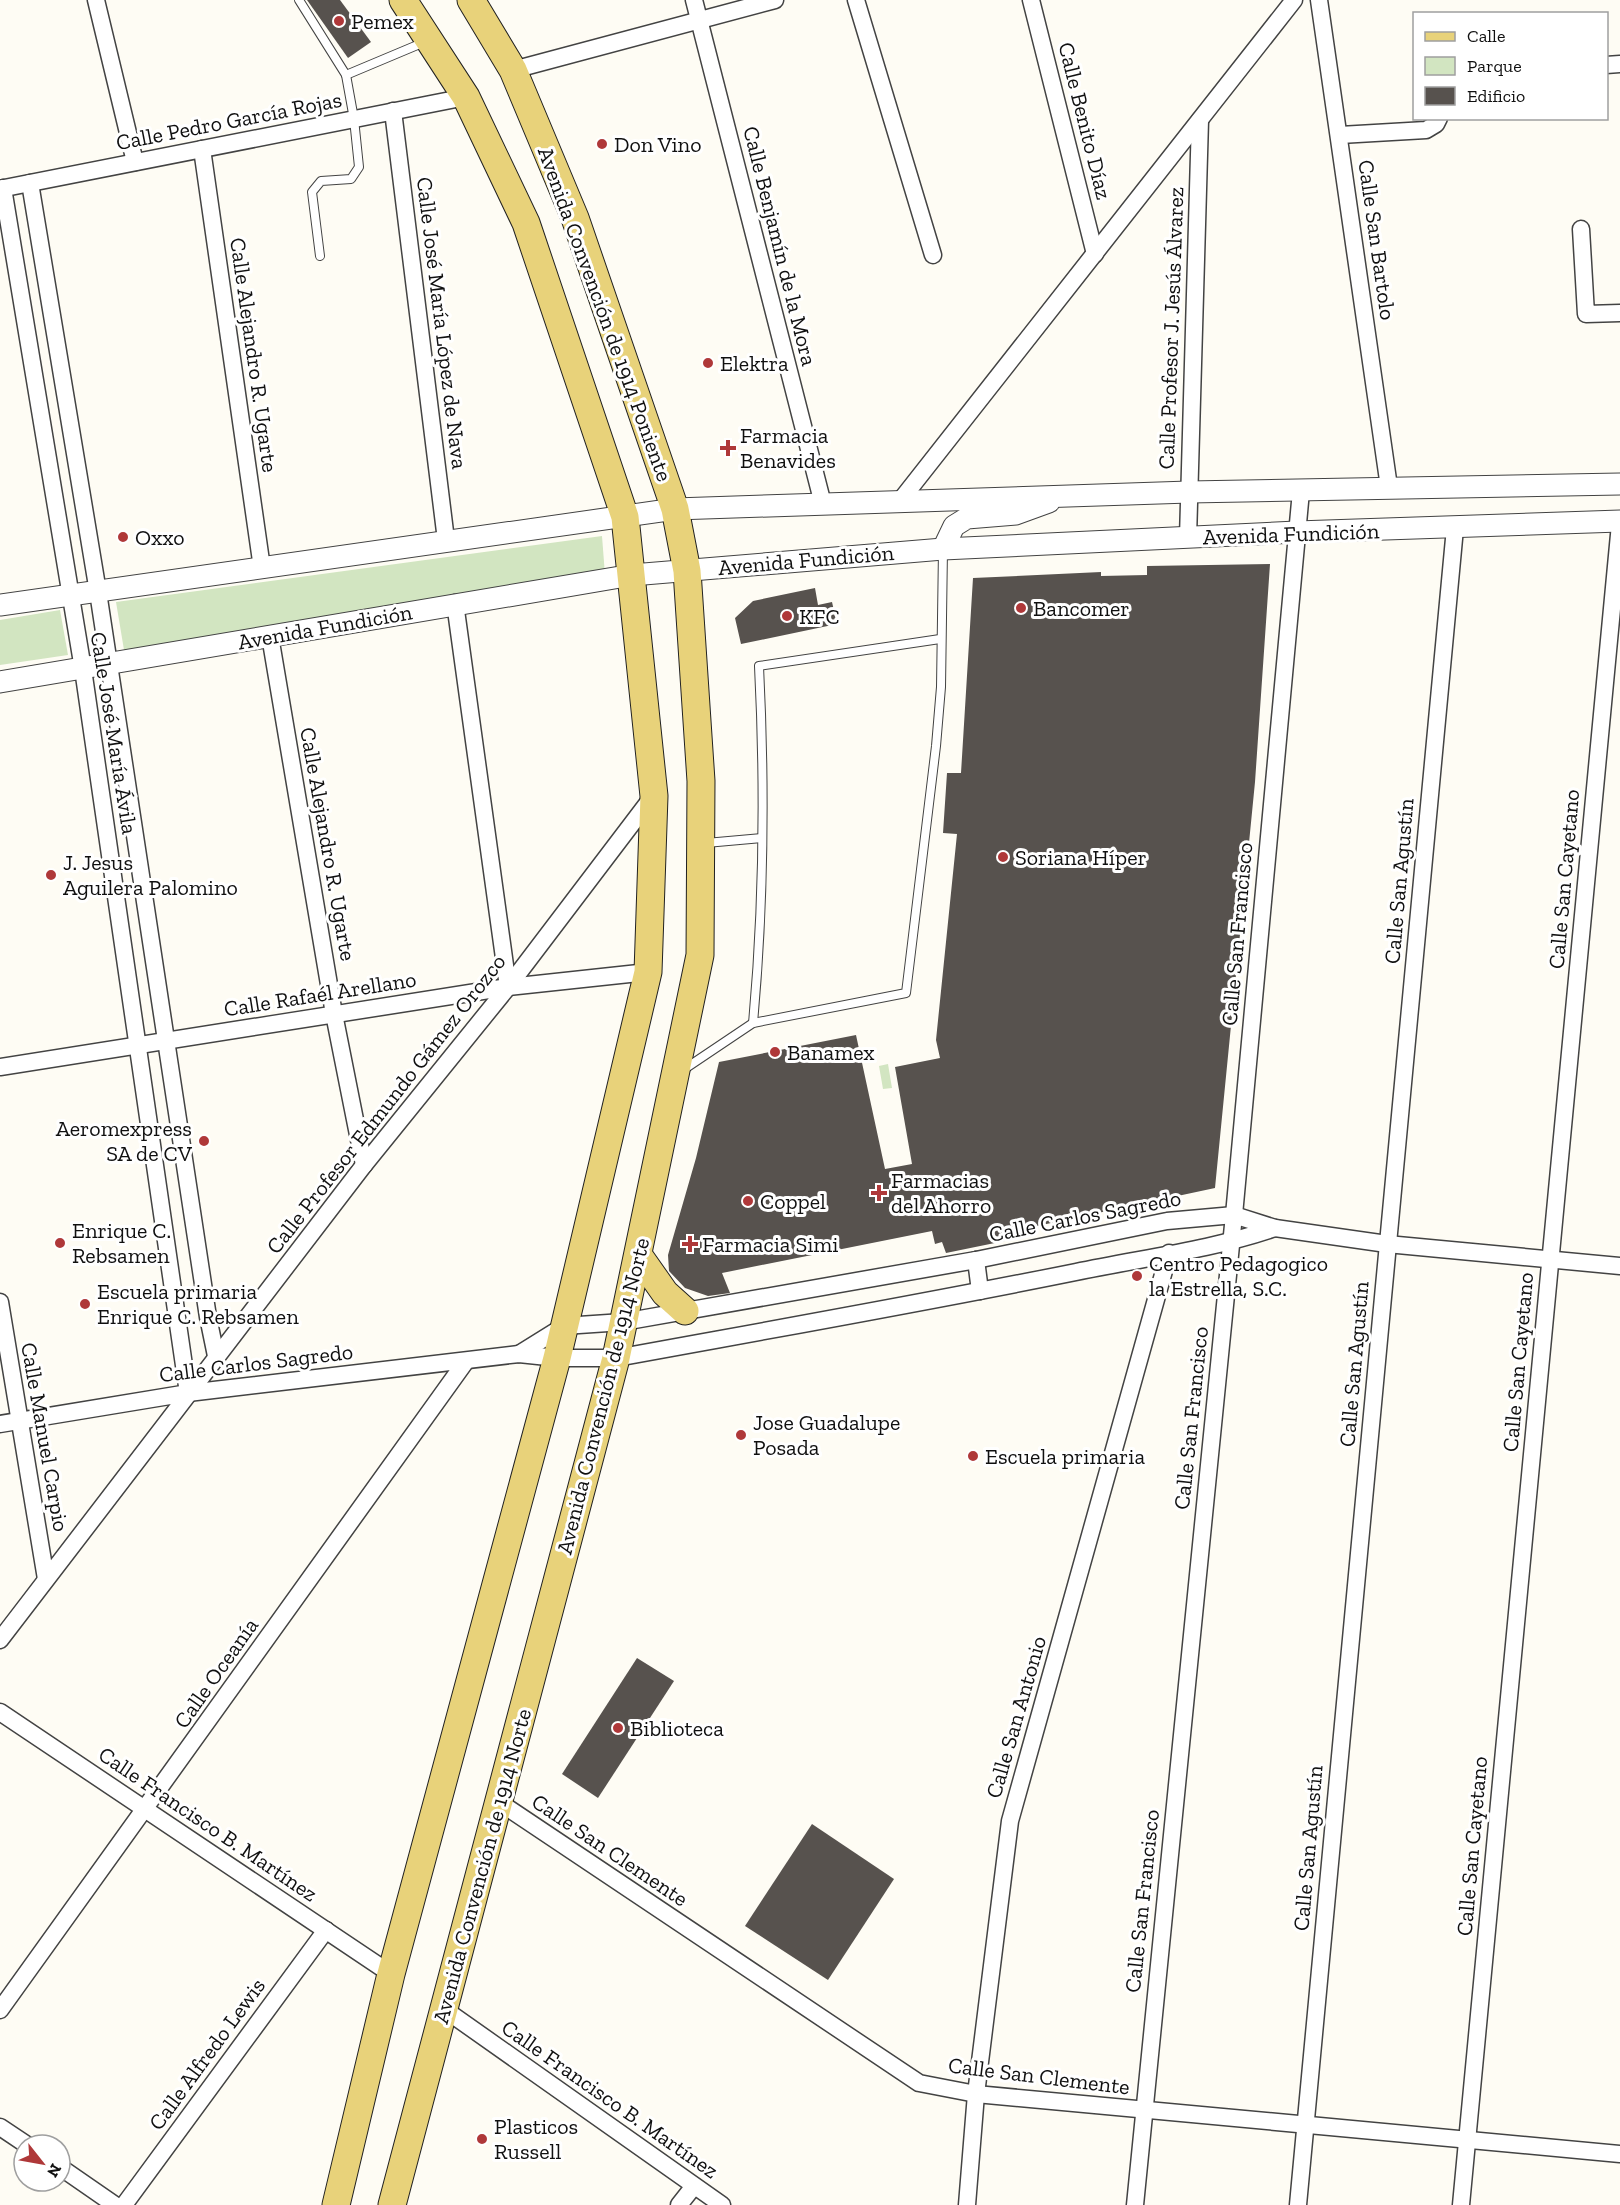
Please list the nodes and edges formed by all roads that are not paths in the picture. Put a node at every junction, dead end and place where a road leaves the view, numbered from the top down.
1 (96, 0) edge
2 (299, 0) edge
3 (403, 0) edge
4 (471, 0) edge
5 (694, 0) edge
6 (775, 0) edge
7 (856, 0) edge
8 (1031, 0) edge
9 (1294, 0) edge
10 (1319, 0) edge
11 (699, 20) junction
12 (430, 40) junction
13 (513, 70) junction
14 (346, 75) junction
15 (466, 97) junction
16 (393, 111) junction
17 (354, 119) junction
18 (1200, 120) junction
19 (1438, 120) edge
20 (1340, 135) junction
21 (202, 149) junction
22 (135, 162) junction
23 (30, 183) junction
24 (1, 189) edge
25 (1581, 229) dead end
26 (1095, 254) junction
27 (933, 255) dead end
28 (320, 256) dead end
29 (1620, 313) edge
30 (1620, 484) edge
31 (1389, 487) junction
32 (1301, 491) junction
33 (1189, 492) junction
34 (1060, 496) junction
35 (900, 501) junction
36 (823, 504) junction
37 (675, 509) junction
38 (625, 517) junction
39 (1620, 523) edge
40 (1455, 528) junction
41 (1297, 532) junction
42 (1188, 538) junction
43 (446, 540) junction
44 (943, 549) junction
45 (262, 568) junction
46 (687, 571) junction
47 (632, 575) junction
48 (98, 592) junction
49 (69, 595) junction
50 (455, 603) junction
51 (0, 605) edge
52 (270, 636) junction
53 (940, 639) junction
54 (109, 665) junction
55 (83, 669) junction
56 (0, 682) edge
57 (654, 796) junction
58 (762, 838) junction
59 (701, 843) junction
60 (648, 972) junction
61 (507, 987) junction
62 (334, 1014) junction
63 (753, 1023) junction
64 (167, 1041) junction
65 (139, 1045) junction
66 (0, 1067) edge
67 (676, 1075) junction
68 (364, 1165) junction
69 (1234, 1215) junction
70 (1275, 1228) junction
71 (1231, 1243) junction
72 (1388, 1244) junction
73 (1169, 1252) junction
74 (639, 1256) junction
75 (976, 1260) junction
76 (1551, 1260) junction
77 (1620, 1266) edge
78 (980, 1291) junction
79 (0, 1302) edge
80 (685, 1311) junction
81 (623, 1322) junction
82 (564, 1326) junction
83 (519, 1354) junction
84 (216, 1356) junction
85 (557, 1358) junction
86 (615, 1358) junction
87 (466, 1361) junction
88 (188, 1393) junction
89 (20, 1421) junction
90 (0, 1424) edge
91 (46, 1579) junction
92 (0, 1640) edge
93 (0, 1712) edge
94 (499, 1802) junction
95 (146, 1810) junction
96 (326, 1930) junction
97 (391, 1974) junction
98 (444, 2009) junction
99 (0, 2010) edge
100 (976, 2094) junction
101 (1144, 2111) junction
102 (1305, 2124) junction
103 (1467, 2139) junction
104 (1620, 2154) edge
105 (72, 2176) edge
106 (694, 2186) junction
107 (115, 2205) edge
108 (124, 2205) edge
109 (336, 2205) edge
110 (392, 2205) edge
111 (679, 2205) edge
112 (722, 2205) edge
113 (967, 2205) edge
114 (1135, 2205) edge
115 (1298, 2205) edge
116 (1461, 2205) edge

1 - 22 street
2 - 14 lane
3 - 12 main road, Avenida Convención de 1914 Poniente
4 - 13 main road, Avenida Convención de 1914 Poniente
5 - 11 street, Calle Benjamín de la Mora
6 - 11 street
7 - 27 street
8 - 26 street, Calle Benito Díaz
9 - 18 street
10 - 20 street, Calle San Bartolo
11 - 13 street
11 - 36 street, Calle Benjamín de la Mora
12 - 14 lane
12 - 15 main road, Avenida Convención de 1914 Poniente
13 - 37 main road, Avenida Convención de 1914 Poniente
14 - 17 lane
15 - 16 street, Calle Pedro García Rojas
15 - 38 main road, Avenida Convención de 1914 Poniente
16 - 17 street, Calle Pedro García Rojas
16 - 43 street, Calle José María López de Nava
17 - 21 street, Calle Pedro García Rojas
17 - 28 lane
18 - 26 street
18 - 33 street, Calle Profesor J. Jesús Álvarez
19 - 20 street
20 - 31 street, Calle San Bartolo
21 - 22 street, Calle Pedro García Rojas
21 - 45 street, Calle Alejandro R. Ugarte
22 - 23 street, Calle Pedro García Rojas
23 - 24 street, Calle Pedro García Rojas
23 - 48 street, Calle José María Ávila
24 - 49 street, Calle José María Ávila
25 - 29 street
26 - 35 street
30 - 31 street, Avenida Fundición
31 - 32 street, Avenida Fundición
32 - 33 street, Avenida Fundición
32 - 41 street, Calle San Francisco
33 - 34 street, Avenida Fundición
33 - 42 street, Calle Profesor J. Jesús Álvarez
34 - 35 street, Avenida Fundición
34 - 44 street
35 - 36 street, Avenida Fundición
36 - 37 street, Avenida Fundición
37 - 38 street, Avenida Fundición
37 - 46 main road, Avenida Convención de 1914 Poniente
38 - 43 street, Avenida Fundición
38 - 47 main road, Avenida Convención de 1914 Poniente
39 - 40 street, Avenida Fundición
39 - 76 street, Calle San Cayetano
40 - 41 street, Avenida Fundición
40 - 72 street, Calle San Agustín
41 - 42 street, Avenida Fundición
41 - 69 street, Calle San Francisco
42 - 44 street, Avenida Fundición
43 - 45 street, Avenida Fundición
44 - 46 street, Avenida Fundición
44 - 53 lane
45 - 48 street, Avenida Fundición
46 - 47 street, Avenida Fundición
46 - 59 main road, Avenida Convención de 1914 Norte
47 - 50 street, Avenida Fundición
47 - 57 main road
48 - 49 street, Avenida Fundición
48 - 54 street, Calle José María Ávila
49 - 51 street, Avenida Fundición
49 - 55 street, Calle José María Ávila
50 - 52 street, Avenida Fundición
50 - 61 street
52 - 54 street, Avenida Fundición
52 - 62 street, Calle Alejandro R. Ugarte
53 - 58 lane
53 - 63 lane
54 - 55 street, Avenida Fundición
54 - 64 street, Calle José María Ávila
55 - 56 street, Avenida Fundición
55 - 65 street, Calle José María Ávila
57 - 60 main road
57 - 61 street, Calle Profesor Edmundo Gámez Orozco
58 - 59 lane
58 - 63 lane
59 - 67 main road, Avenida Convención de 1914 Norte
60 - 61 street, Calle Rafaél Arellano
60 - 82 main road
61 - 62 street, Calle Rafaél Arellano
61 - 68 street, Calle Profesor Edmundo Gámez Orozco
62 - 64 street, Calle Rafaél Arellano
62 - 68 street, Calle Alejandro R. Ugarte
63 - 67 lane
64 - 65 street, Calle Rafaél Arellano
64 - 84 street, Calle José María Ávila
65 - 66 street, Calle Rafaél Arellano
65 - 88 street, Calle José María Ávila
67 - 74 main road, Avenida Convención de 1914 Norte
68 - 84 street, Calle Profesor Edmundo Gámez Orozco
69 - 70 street, Calle Carlos Sagredo
69 - 71 street, Calle San Francisco
69 - 75 street, Calle Carlos Sagredo
70 - 71 street, Calle Carlos Sagredo
70 - 72 street, Calle Carlos Sagredo
71 - 73 street, Calle Carlos Sagredo
71 - 101 street, Calle San Francisco
72 - 76 street, Calle Carlos Sagredo
72 - 102 street, Calle San Agustín
73 - 78 street, Calle Carlos Sagredo
73 - 100 street, Calle San Antonio
74 - 80 main road
74 - 81 main road, Avenida Convención de 1914 Norte
75 - 78 street
75 - 80 street, Calle Carlos Sagredo
76 - 77 street, Calle Carlos Sagredo
76 - 103 street, Calle San Cayetano
78 - 86 street, Calle Carlos Sagredo
79 - 89 street, Calle Manuel Carpio
80 - 81 street, Calle Carlos Sagredo
81 - 82 street, Calle Carlos Sagredo
81 - 86 main road, Avenida Convención de 1914 Norte
82 - 83 street, Calle Carlos Sagredo
82 - 85 main road
83 - 85 street, Calle Carlos Sagredo
83 - 87 street, Calle Carlos Sagredo
84 - 88 street, Calle Profesor Edmundo Gámez Orozco
85 - 86 street, Calle Carlos Sagredo
85 - 97 main road
86 - 94 main road, Avenida Convención de 1914 Norte
87 - 88 street, Calle Carlos Sagredo
87 - 95 street, Calle Oceanía
88 - 89 street, Calle Carlos Sagredo
88 - 91 street, Calle Profesor Edmundo Gámez Orozco
89 - 90 street, Calle Carlos Sagredo
89 - 91 street, Calle Manuel Carpio
91 - 92 street, Calle Profesor Edmundo Gámez Orozco
93 - 95 street, Calle Francisco B. Martínez
94 - 98 main road, Avenida Convención de 1914 Norte
94 - 100 street, Calle San Clemente
95 - 96 street, Calle Francisco B. Martínez
95 - 99 street, Calle Oceanía
96 - 97 street, Calle Francisco B. Martínez
96 - 108 street, Calle Alfredo Lewis
97 - 109 main road
98 - 106 street, Calle Francisco B. Martínez
98 - 110 main road, Avenida Convención de 1914 Norte
100 - 101 street, Calle San Clemente
100 - 113 street, Calle San Antonio
101 - 102 street, Calle San Clemente
101 - 114 street, Calle San Francisco
102 - 103 street, Calle San Clemente
102 - 115 street, Calle San Agustín
103 - 104 street, Calle San Clemente
103 - 116 street, Calle San Cayetano
105 - 107 street
106 - 111 street
106 - 112 street, Calle Francisco B. Martínez

